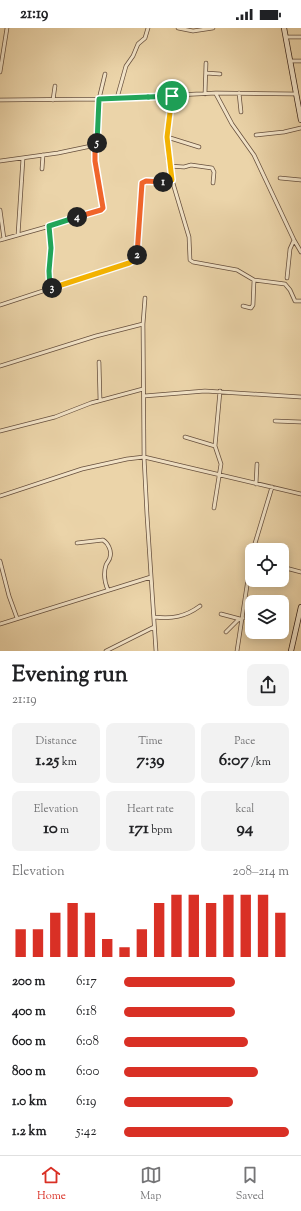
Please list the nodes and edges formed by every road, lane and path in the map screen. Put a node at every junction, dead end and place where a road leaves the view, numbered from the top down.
1 (7, 28) edge
2 (148, 28) edge
3 (178, 28) edge
4 (213, 28) edge
5 (284, 28) edge
6 (286, 36) junction
7 (301, 37) edge
8 (290, 61) junction
9 (301, 61) edge
10 (206, 63) dead end
11 (0, 72) edge
12 (206, 73) junction
13 (105, 74) dead end
14 (220, 74) dead end
15 (55, 86) dead end
16 (239, 93) junction
17 (205, 94) junction
18 (216, 94) junction
19 (298, 95) edge
20 (172, 96) junction
21 (117, 98) junction
22 (99, 99) junction
23 (0, 100) edge
24 (54, 100) junction
25 (241, 112) dead end
26 (301, 120) edge
27 (301, 128) edge
28 (256, 135) dead end
29 (167, 137) junction
30 (96, 145) junction
31 (199, 147) dead end
32 (43, 155) junction
33 (23, 158) junction
34 (0, 161) edge
35 (170, 166) junction
36 (42, 169) dead end
37 (280, 178) dead end
38 (172, 180) junction
39 (301, 180) edge
40 (213, 183) dead end
41 (0, 210) edge
42 (49, 226) junction
43 (18, 235) junction
44 (2, 240) edge
45 (294, 240) junction
46 (301, 252) edge
47 (288, 278) dead end
48 (254, 280) junction
49 (50, 288) junction
50 (145, 298) dead end
51 (301, 301) edge
52 (0, 305) edge
53 (244, 306) dead end
54 (143, 324) junction
55 (99, 362) dead end
56 (0, 366) edge
57 (143, 389) junction
58 (220, 391) junction
59 (144, 396) junction
60 (301, 397) edge
61 (100, 400) junction
62 (275, 421) dead end
63 (301, 422) edge
64 (0, 431) edge
65 (185, 437) dead end
66 (215, 446) junction
67 (144, 457) junction
68 (258, 464) dead end
69 (219, 474) junction
70 (256, 484) junction
71 (272, 486) junction
72 (301, 494) edge
73 (0, 496) edge
74 (214, 508) dead end
75 (77, 543) dead end
76 (254, 543) edge
77 (0, 561) edge
78 (289, 569) edge
79 (301, 572) edge
80 (151, 577) junction
81 (247, 587) edge
82 (108, 590) junction
83 (200, 606) dead end
84 (301, 607) edge
85 (222, 614) dead end
86 (154, 617) junction
87 (17, 618) junction
88 (242, 619) junction
89 (0, 624) edge
90 (154, 627) junction
91 (226, 632) dead end
92 (106, 651) edge
93 (156, 651) edge
94 (238, 651) edge
95 (291, 651) edge

1 - 11 street
2 - 21 street
3 - 4 street
5 - 6 street
6 - 7 street
6 - 8 street
8 - 9 street
8 - 19 street
10 - 12 street
12 - 14 street
12 - 17 street
13 - 22 street
15 - 24 street
16 - 18 street
16 - 19 street
16 - 25 street
17 - 18 street
17 - 20 street
18 - 45 street
19 - 26 street
20 - 21 street
20 - 29 street
21 - 22 street
22 - 24 street
22 - 30 street
23 - 24 street
27 - 28 street
29 - 31 street
29 - 35 street
30 - 32 street
30 - 42 street
32 - 33 street
32 - 36 street
33 - 34 street
33 - 43 street
35 - 38 street
35 - 40 street
37 - 39 street
38 - 48 street
38 - 49 street
41 - 44 street
42 - 43 street
42 - 49 street
43 - 44 street
45 - 46 street
45 - 47 street
48 - 51 street
48 - 53 street
49 - 52 street
50 - 54 street
54 - 56 street
54 - 57 street
55 - 61 street
57 - 59 street
57 - 61 street
58 - 59 street
58 - 60 street
58 - 66 street
59 - 67 street
61 - 64 street
62 - 63 street
65 - 66 street
66 - 69 street
67 - 69 street
67 - 73 street
67 - 80 street
68 - 70 street
69 - 70 street
69 - 74 street
70 - 71 street
71 - 72 street
71 - 76 street
75 - 82 street
77 - 87 street
78 - 79 street
80 - 82 street
80 - 86 street
81 - 88 street
82 - 87 street
83 - 86 street
84 - 95 street
85 - 88 street
86 - 90 street
87 - 89 street
88 - 91 street
88 - 94 street
90 - 92 street
90 - 93 street

